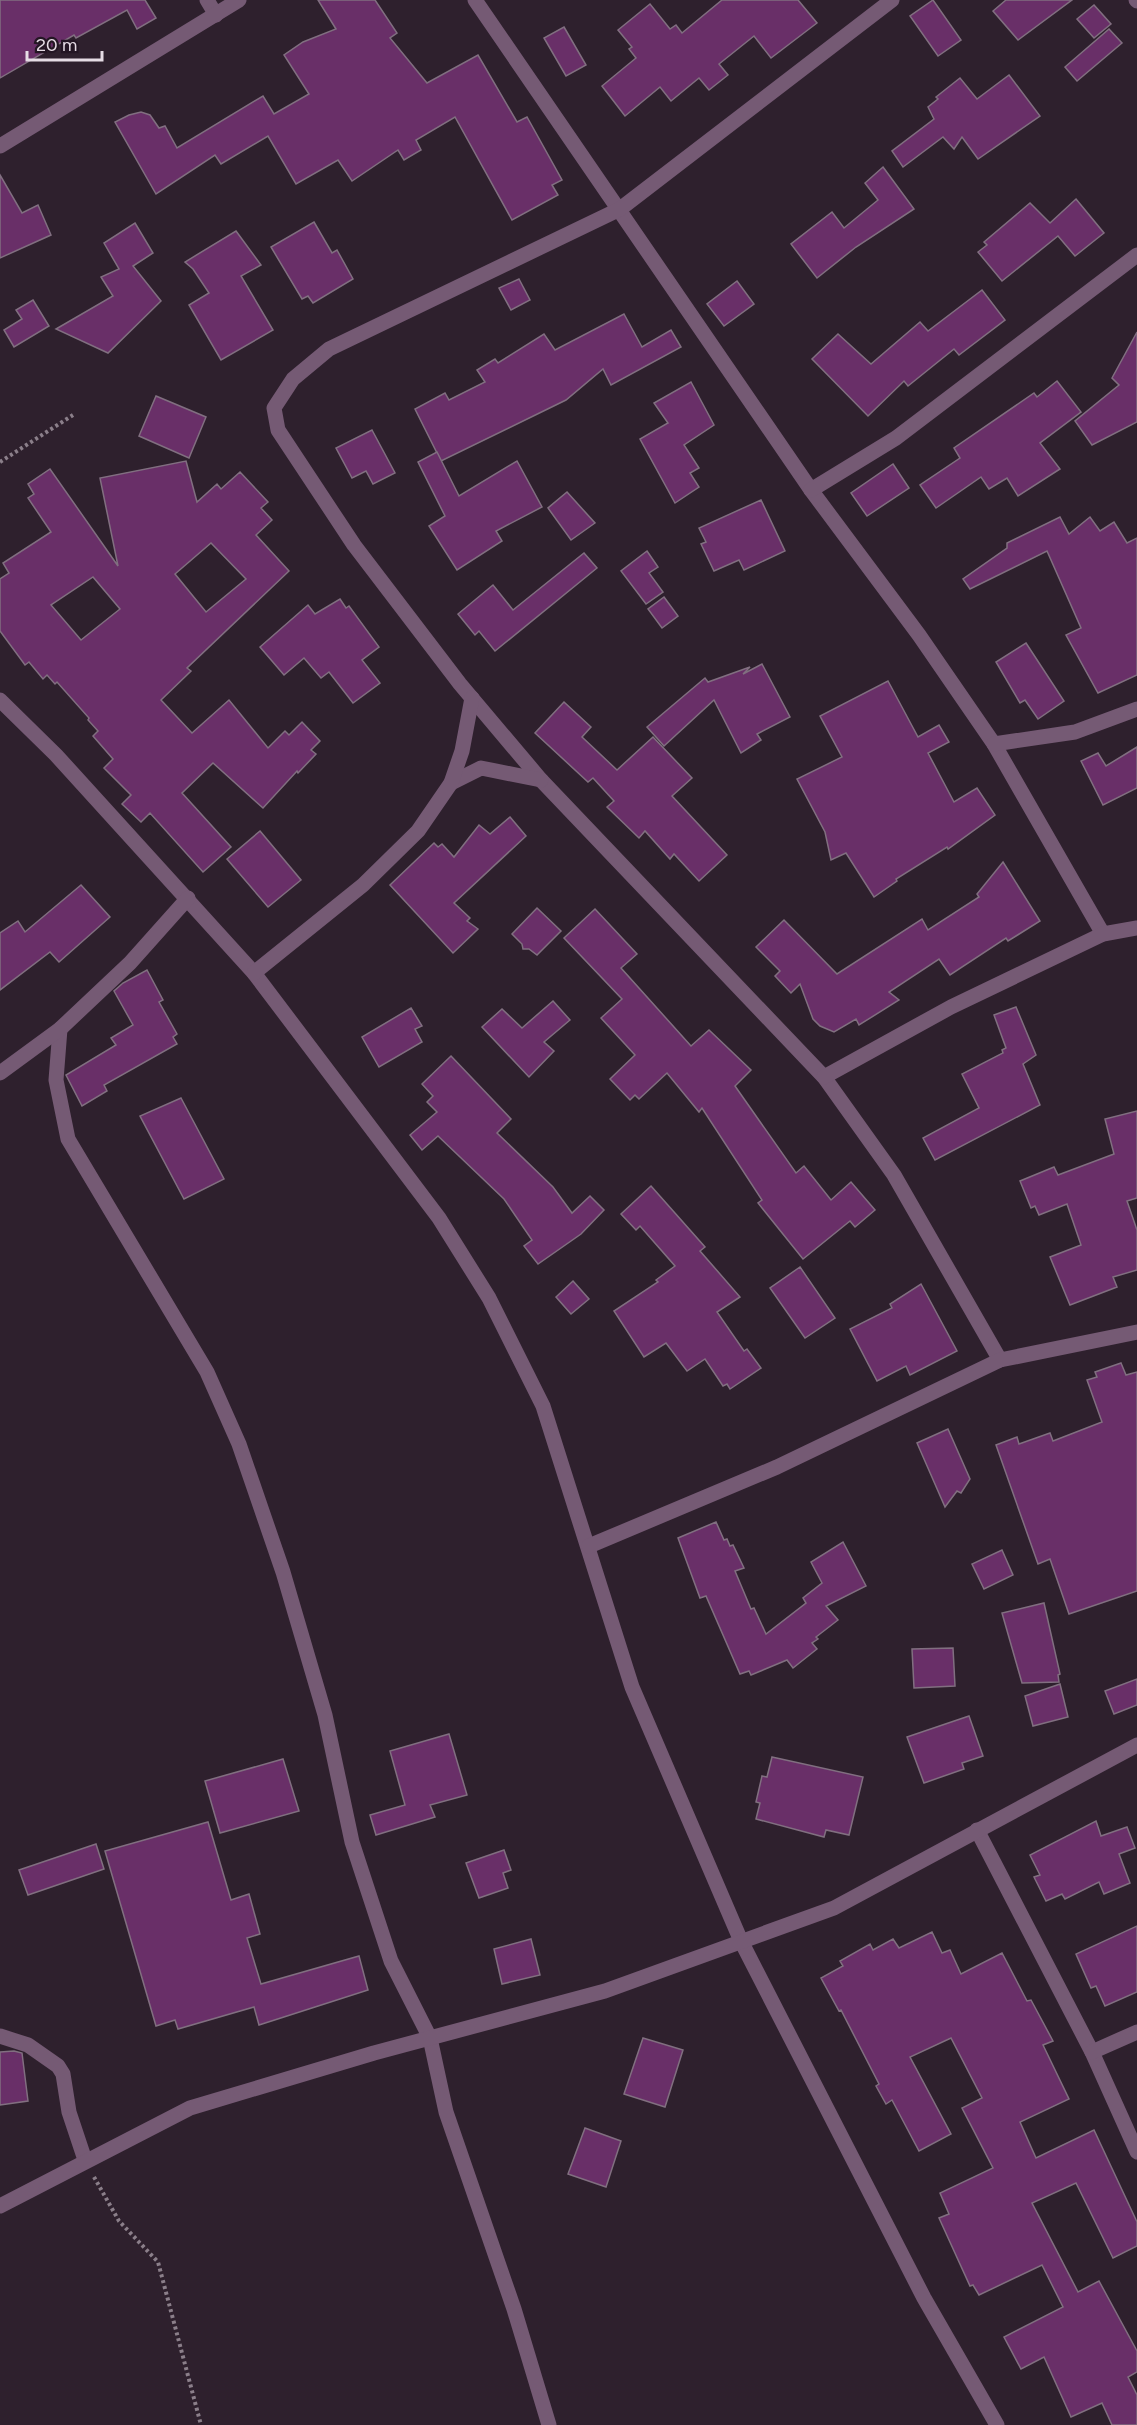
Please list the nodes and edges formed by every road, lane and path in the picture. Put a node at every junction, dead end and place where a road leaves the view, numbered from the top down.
1 (207, 0) edge
2 (239, 0) edge
3 (475, 0) edge
4 (892, 0) edge
5 (216, 15) junction
6 (0, 147) edge
7 (620, 209) junction
8 (1137, 255) edge
9 (73, 415) dead end
10 (0, 462) edge
11 (811, 490) junction
12 (472, 698) junction
13 (0, 700) edge
14 (1137, 709) edge
15 (994, 744) junction
16 (542, 780) junction
17 (451, 783) junction
18 (188, 898) junction
19 (1137, 928) edge
20 (1103, 934) junction
21 (254, 973) junction
22 (60, 1029) junction
23 (0, 1073) edge
24 (824, 1077) junction
25 (1137, 1332) edge
26 (1000, 1360) junction
27 (589, 1546) junction
28 (1137, 1745) edge
29 (977, 1830) junction
30 (741, 1941) junction
31 (1137, 2032) edge
32 (0, 2036) edge
33 (430, 2038) junction
34 (1092, 2052) junction
35 (1137, 2152) edge
36 (85, 2160) junction
37 (0, 2206) edge
38 (201, 2425) edge
39 (549, 2425) edge
40 (997, 2425) edge

1 - 5 street
2 - 5 street
3 - 7 street
4 - 7 street
5 - 6 street
7 - 11 street
7 - 12 street
8 - 11 street
9 - 10 path
11 - 15 street
12 - 16 street
12 - 17 street
13 - 18 street
14 - 15 street
15 - 20 street
16 - 17 street
16 - 24 street
17 - 21 street
18 - 21 street
18 - 22 street
19 - 20 street
20 - 24 street
21 - 27 street
22 - 23 street
22 - 33 street
24 - 26 street
25 - 26 street
26 - 27 street
27 - 30 street
28 - 29 street
29 - 30 street
29 - 34 street
30 - 33 street
30 - 40 street
31 - 34 street
32 - 36 street
33 - 36 street
33 - 39 street
34 - 35 street
36 - 37 street
36 - 38 path

